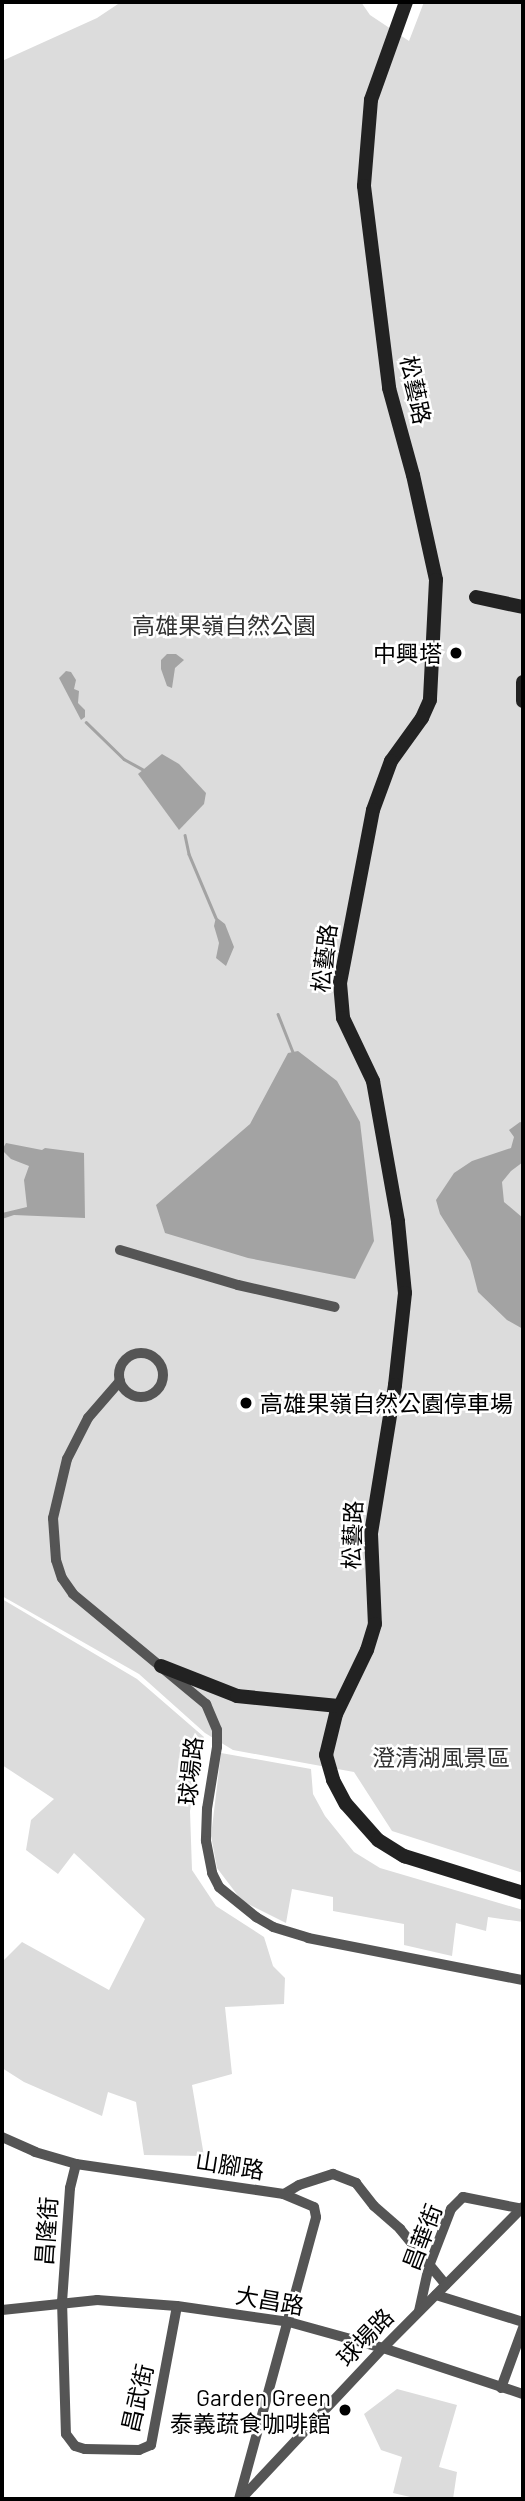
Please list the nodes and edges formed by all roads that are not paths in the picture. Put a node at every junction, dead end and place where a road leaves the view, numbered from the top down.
1 (406, 2) edge
2 (475, 597) dead end
3 (523, 607) edge
4 (523, 682) edge
5 (523, 701) edge
6 (120, 1251) dead end
7 (335, 1307) dead end
8 (120, 1381) junction
9 (359, 1666) junction
10 (161, 1667) junction
11 (339, 1706) junction
12 (330, 1734) junction
13 (523, 1893) edge
14 (523, 1980) edge
15 (2, 2137) edge
16 (76, 2164) junction
17 (284, 2194) junction
18 (523, 2208) edge
19 (429, 2266) junction
20 (446, 2285) junction
21 (436, 2295) junction
22 (62, 2301) junction
23 (177, 2306) junction
24 (2, 2310) edge
25 (419, 2313) junction
26 (289, 2322) junction
27 (523, 2322) edge
28 (523, 2328) edge
29 (383, 2348) junction
30 (501, 2388) junction
31 (523, 2394) edge
32 (240, 2499) edge

1 - 9 street, 松藝路
2 - 3 street
4 - 5 street
6 - 7 street
8 - 8 street, 球場路
8 - 10 street, 球場路
9 - 11 street, 松藝路
9 - 12 street
10 - 11 street
10 - 14 street, 球場路
11 - 12 street, 松藝路
12 - 13 street, 松藝路
15 - 16 street, 山腳路
16 - 17 street, 山腳路
16 - 22 street, 昌隆街
17 - 19 street, 山腳路
17 - 26 street
18 - 19 street, 昌華街
18 - 20 street, 球場路
19 - 20 street, 山腳路
19 - 25 street, 昌華街
20 - 21 street, 球場路
21 - 25 street, 球場路
21 - 27 street
22 - 23 street, 大昌路
22 - 23 street, 昌武街
22 - 24 street, 大昌路
23 - 26 street, 大昌路
25 - 29 street, 球場路
26 - 29 street, 大昌路
26 - 32 street
28 - 30 street
29 - 30 street, 大昌路
29 - 32 street, 球場路
30 - 31 street, 大昌路

